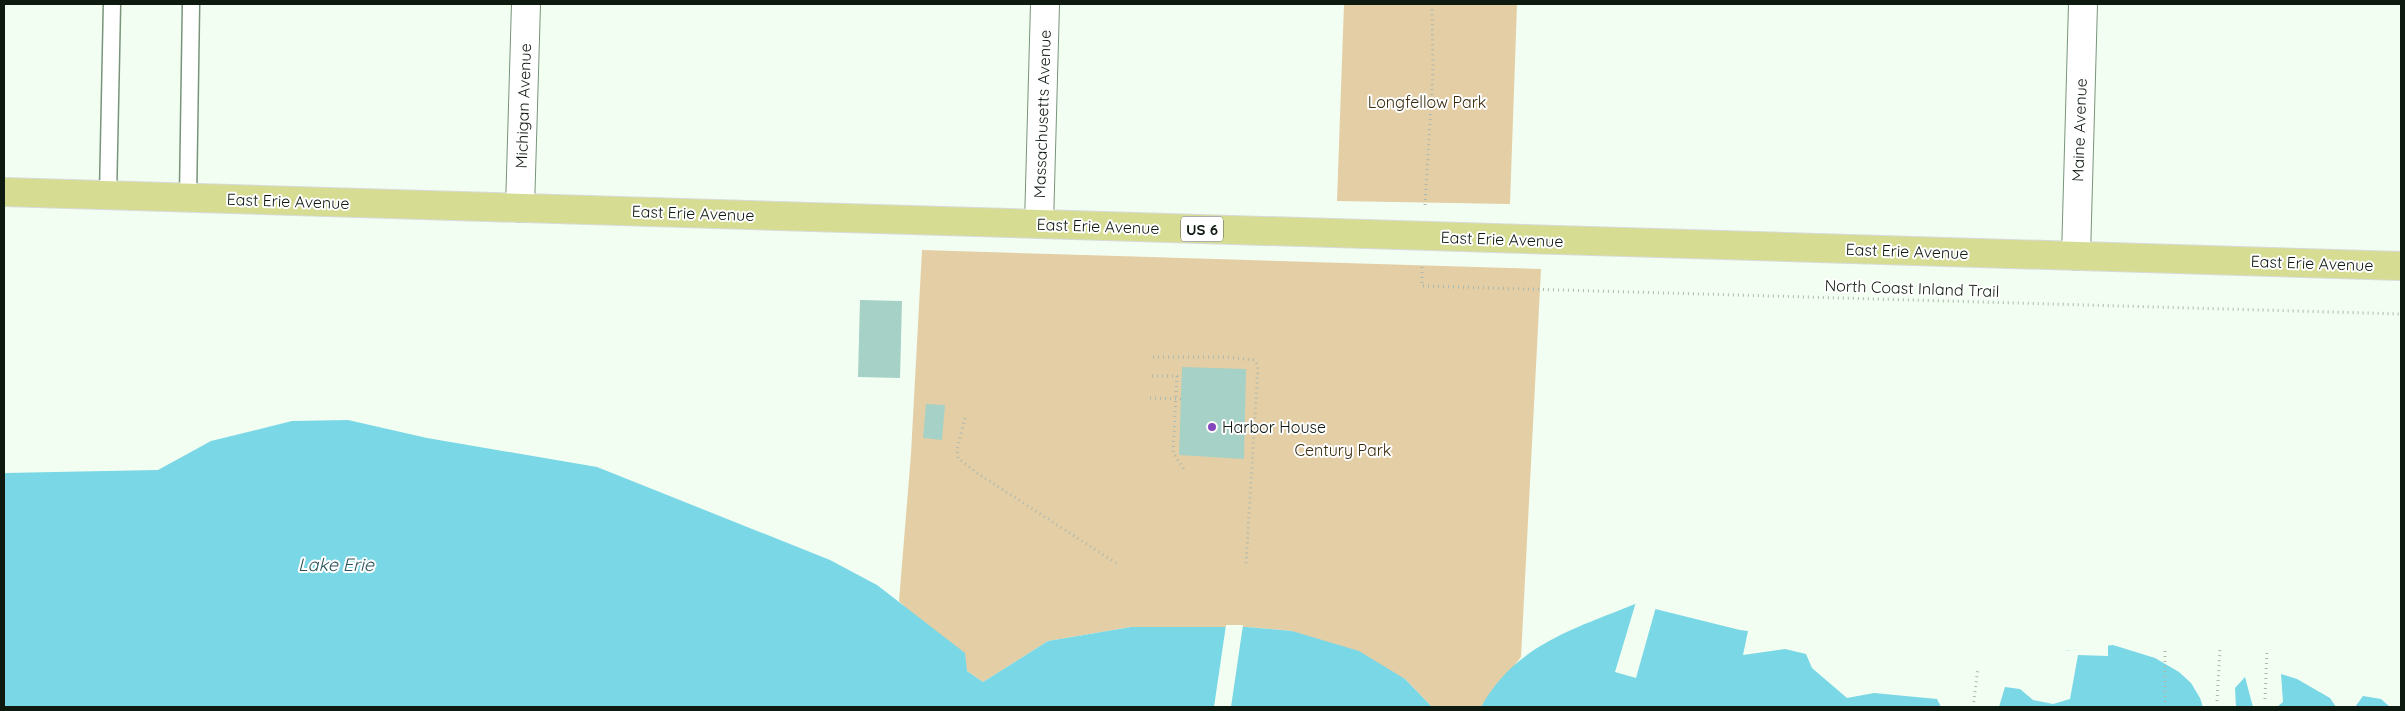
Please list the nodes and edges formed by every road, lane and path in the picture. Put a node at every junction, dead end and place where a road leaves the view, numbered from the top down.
1 (112, 4) edge
2 (191, 4) edge
3 (526, 4) edge
4 (1045, 4) edge
5 (1432, 4) edge
6 (2083, 4) edge
7 (1426, 178) dead end
8 (4, 192) edge
9 (108, 196) junction
10 (188, 198) junction
11 (520, 208) junction
12 (1039, 224) junction
13 (2076, 256) junction
14 (2401, 266) edge
15 (1422, 286) dead end
16 (2401, 314) edge
17 (1154, 358) dead end
18 (1152, 376) dead end
19 (1177, 376) junction
20 (1182, 376) dead end
21 (1150, 398) dead end
22 (1176, 398) junction
23 (1181, 399) dead end
24 (965, 418) dead end
25 (1186, 472) dead end
26 (1116, 563) dead end
27 (1246, 564) dead end
28 (2220, 649) dead end
29 (2267, 649) dead end
30 (2165, 651) dead end
31 (1978, 668) dead end
32 (2265, 699) dead end
33 (2217, 701) dead end
34 (1973, 707) edge
35 (2165, 707) edge

1 - 9 lane
2 - 10 lane
3 - 11 street, Michigan Avenue
4 - 12 street, Massachusetts Avenue
5 - 7 path
6 - 13 street, Maine Avenue
8 - 9 main road, East Erie Avenue / US 6
9 - 10 main road, East Erie Avenue / US 6
10 - 11 main road, East Erie Avenue / US 6
11 - 12 main road, East Erie Avenue / US 6
12 - 13 main road, East Erie Avenue / US 6
13 - 14 main road, East Erie Avenue / US 6
15 - 16 path, North Coast Inland Trail
17 - 27 path
18 - 19 path
19 - 20 path
19 - 22 path
21 - 22 path
22 - 23 path
22 - 25 path
24 - 26 path
28 - 33 path
29 - 32 path
30 - 35 path
31 - 34 path

